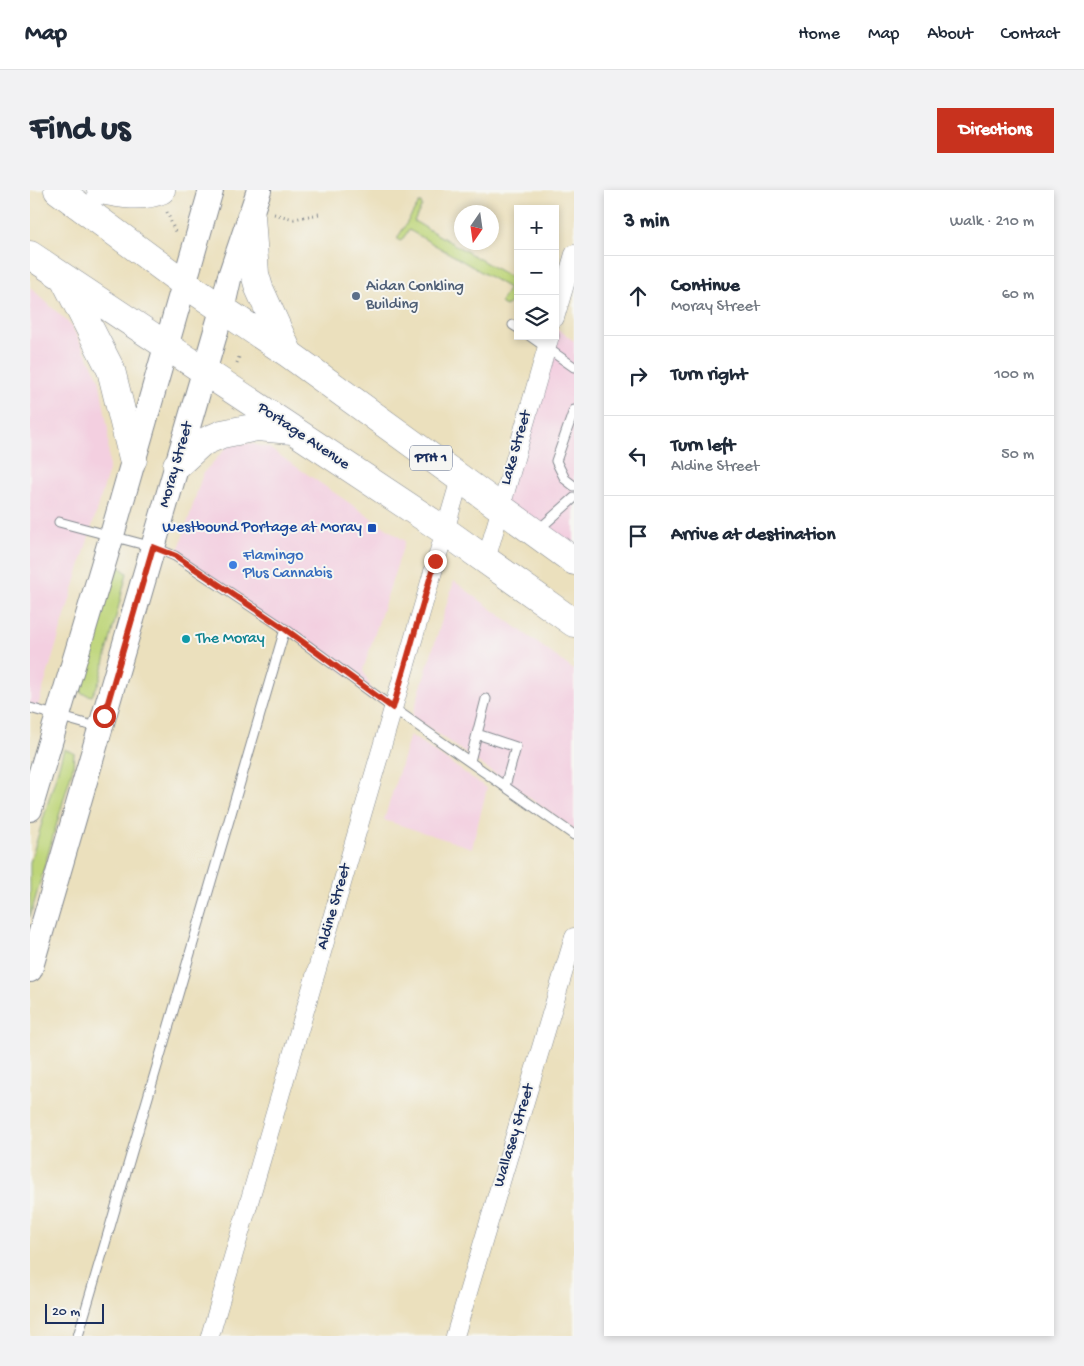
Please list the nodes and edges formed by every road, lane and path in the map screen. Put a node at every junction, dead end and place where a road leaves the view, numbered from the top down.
1 (58, 190) edge
2 (100, 190) edge
3 (211, 190) edge
4 (259, 190) edge
5 (163, 197) edge
6 (319, 214) dead end
7 (261, 215) junction
8 (178, 240) dead end
9 (574, 254) edge
10 (30, 255) edge
11 (63, 275) junction
12 (185, 284) junction
13 (559, 305) edge
14 (222, 310) junction
15 (548, 342) edge
16 (166, 345) junction
17 (289, 354) junction
18 (239, 357) dead end
19 (237, 363) dead end
20 (574, 367) edge
21 (205, 371) junction
22 (574, 410) edge
23 (292, 430) junction
24 (133, 459) junction
25 (177, 465) junction
26 (460, 479) junction
27 (574, 486) edge
28 (574, 498) edge
29 (500, 507) junction
30 (59, 522) dead end
31 (445, 531) junction
32 (535, 533) junction
33 (112, 535) junction
34 (153, 547) junction
35 (486, 560) junction
36 (574, 561) edge
37 (574, 623) edge
38 (285, 629) junction
39 (486, 699) dead end
40 (30, 708) edge
41 (393, 708) junction
42 (57, 716) junction
43 (101, 728) junction
44 (477, 734) junction
45 (470, 761) junction
46 (505, 786) junction
47 (30, 809) edge
48 (574, 835) edge
49 (574, 937) edge
50 (30, 970) edge
51 (78, 1336) edge
52 (210, 1336) edge
53 (455, 1336) edge

1 - 12 highway, PTH 1
2 - 5 highway
3 - 12 main road
4 - 7 main road, Moray Street
5 - 8 path
6 - 7 path
7 - 14 main road, Moray Street
7 - 17 highway
9 - 13 street
10 - 11 highway, Portage Avenue
11 - 16 highway, Portage Avenue
11 - 24 highway
12 - 14 highway, PTH 1
12 - 16 main road
14 - 17 highway, PTH 1
14 - 21 main road, Moray Street
15 - 20 lane
15 - 29 street, Lake Street
16 - 21 highway, Portage Avenue
16 - 24 main road
17 - 26 highway, PTH 1
18 - 19 path
21 - 23 highway, Portage Avenue
21 - 25 main road, Moray Street
22 - 27 lane
23 - 25 highway
23 - 31 highway, Portage Avenue
24 - 33 main road
25 - 34 main road, Moray Street
26 - 29 highway, PTH 1
26 - 31 street, Aldine Street
28 - 32 lane
29 - 32 highway, PTH 1
29 - 35 street, Lake Street
30 - 33 lane
31 - 35 highway, Portage Avenue
31 - 41 street, Aldine Street
32 - 36 highway, PTH 1
33 - 34 lane
33 - 42 main road
34 - 38 lane
34 - 43 main road, Moray Street
35 - 37 highway, Portage Avenue
38 - 41 lane
38 - 51 lane
39 - 44 lane
40 - 42 lane
41 - 45 lane
41 - 52 street, Aldine Street
42 - 43 lane
42 - 47 main road
43 - 50 main road, Moray Street
44 - 45 lane
44 - 46 lane
45 - 46 lane
46 - 48 lane
49 - 53 street, Wallasey Street

